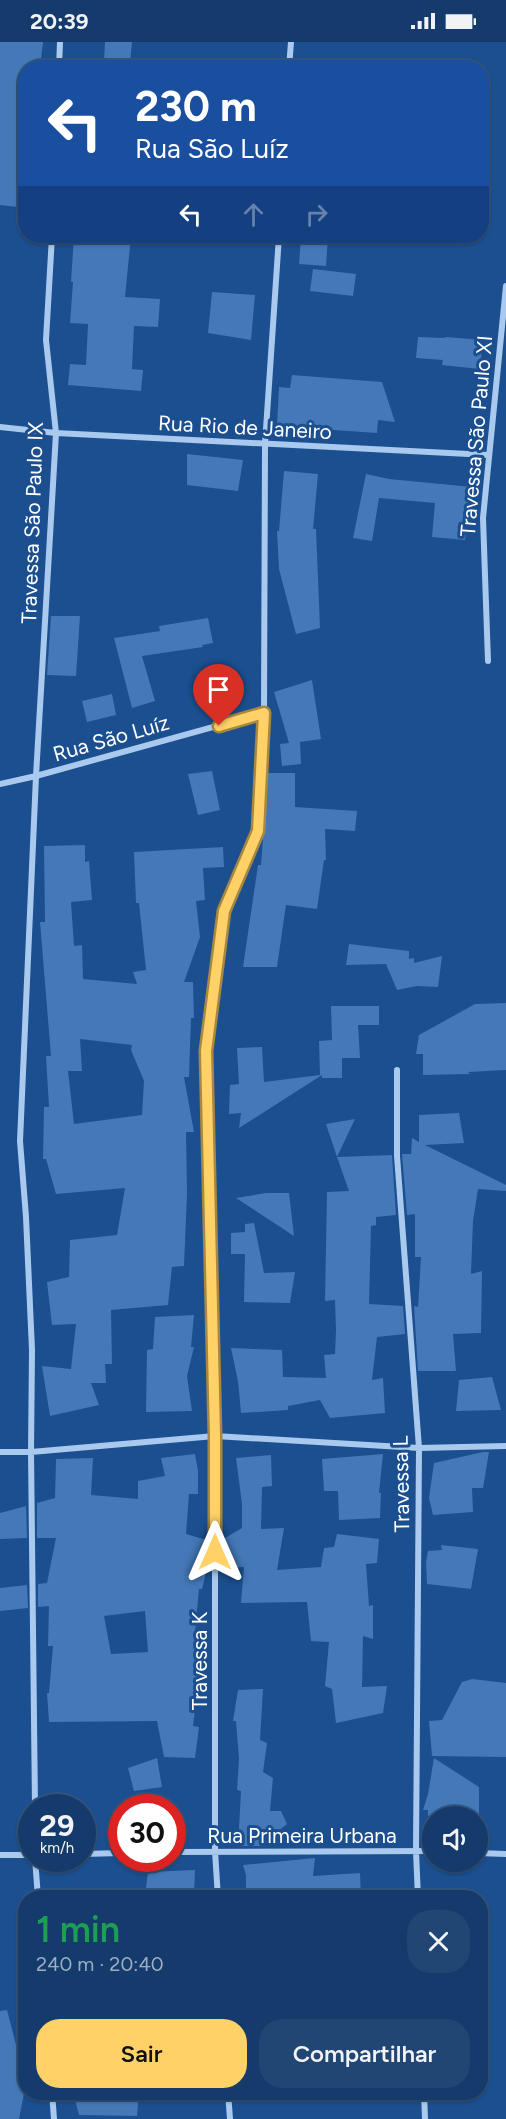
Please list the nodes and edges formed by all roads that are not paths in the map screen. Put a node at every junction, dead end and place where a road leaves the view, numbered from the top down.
1 (60, 42) edge
2 (291, 42) edge
3 (59, 60) edge
4 (290, 60) edge
5 (52, 243) edge
6 (279, 243) edge
7 (506, 286) edge
8 (0, 427) edge
9 (56, 433) junction
10 (265, 444) junction
11 (488, 455) junction
12 (488, 661) dead end
13 (264, 713) junction
14 (36, 776) junction
15 (0, 784) edge
16 (397, 1070) dead end
17 (215, 1436) junction
18 (506, 1446) edge
19 (419, 1448) junction
20 (0, 1452) edge
21 (31, 1452) junction
22 (35, 1794) edge
23 (215, 1851) junction
24 (416, 1851) junction
25 (422, 1851) edge
26 (186, 1852) edge
27 (488, 1853) edge
28 (506, 1854) edge
29 (18, 1855) edge
30 (0, 1856) edge
31 (37, 1872) edge
32 (38, 1890) edge
33 (217, 1890) edge
34 (418, 1890) edge
35 (53, 2100) edge
36 (229, 2100) edge
37 (424, 2100) edge
38 (54, 2119) edge
39 (230, 2119) edge
40 (424, 2119) edge

1 - 3 street
2 - 4 street
5 - 9 street, Travessa São Paulo IX
6 - 10 street, Travessa K
7 - 11 street, Travessa São Paulo XI
8 - 9 street, Rua Rio de Janeiro
9 - 10 street, Rua Rio de Janeiro
9 - 14 street, Travessa São Paulo IX
10 - 11 street, Rua Rio de Janeiro
10 - 13 street, Travessa K
11 - 12 street, Travessa São Paulo XI
13 - 14 street, Rua São Luíz
13 - 17 street, Travessa K
14 - 15 street, Rua São Luíz
14 - 21 street, Travessa São Paulo IX
16 - 19 street, Travessa L
17 - 19 street
17 - 21 street
17 - 23 street, Travessa K
18 - 19 street
19 - 24 street, Travessa L
20 - 21 street
21 - 22 street, Travessa São Paulo IX
23 - 24 street, Rua Primeira Urbana
23 - 26 street, Rua Primeira Urbana
23 - 33 street, Travessa K
24 - 25 street, Rua Primeira Urbana
24 - 34 street, Travessa L
27 - 28 street
29 - 30 street
31 - 32 street
35 - 38 street
36 - 39 street
37 - 40 street

